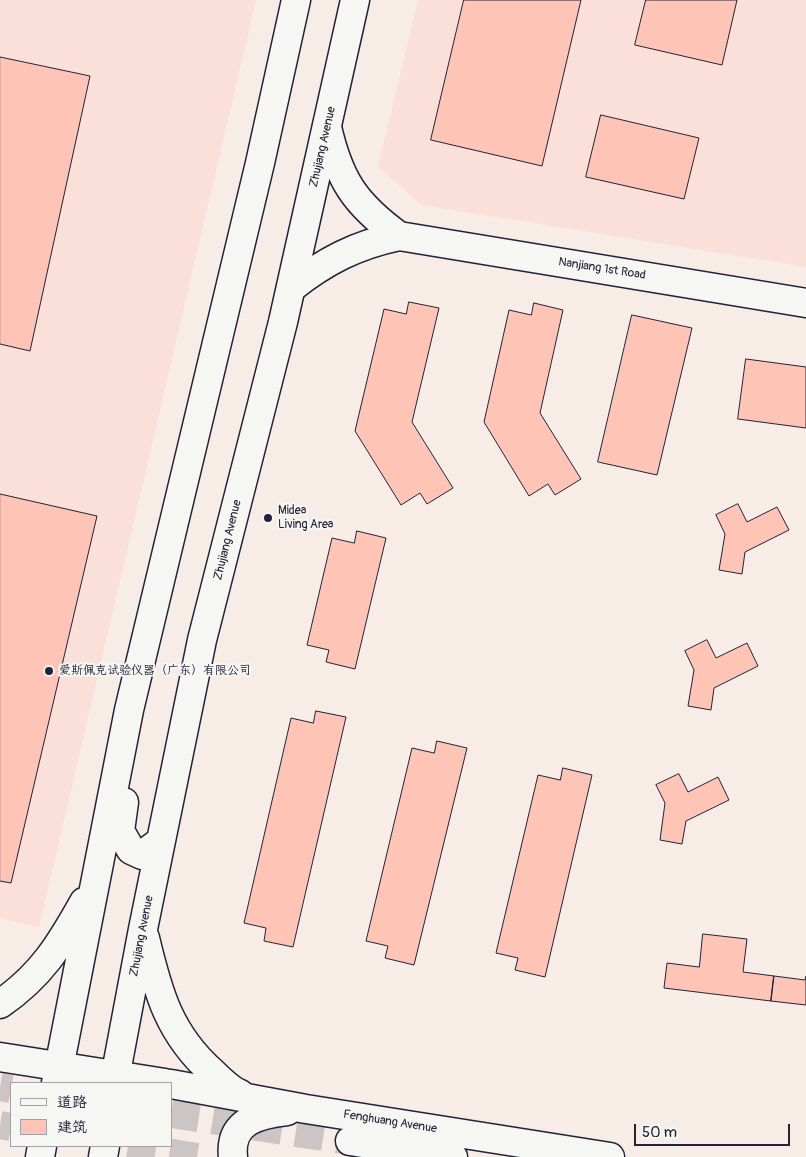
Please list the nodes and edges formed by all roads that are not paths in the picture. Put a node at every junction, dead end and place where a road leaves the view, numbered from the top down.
1 (296, 0) edge
2 (355, 0) edge
3 (327, 127) junction
4 (399, 236) junction
5 (291, 288) junction
6 (806, 303) edge
7 (125, 730) junction
8 (161, 842) junction
9 (94, 884) junction
10 (143, 929) junction
11 (0, 1004) edge
12 (0, 1057) edge
13 (58, 1075) edge
14 (114, 1079) edge
15 (152, 1082) edge
16 (172, 1084) edge
17 (306, 1109) junction
18 (350, 1142) tunnel mouth
19 (233, 1157) edge
20 (453, 1157) edge
21 (610, 1157) edge

1 - 7 main road
2 - 3 main road, Zhujiang Avenue
3 - 4 main road
3 - 5 main road, Zhujiang Avenue
4 - 5 main road
4 - 6 main road, Nanjiang 1st Road
5 - 8 main road, Zhujiang Avenue
7 - 8 main road
7 - 9 main road
8 - 10 main road, Zhujiang Avenue
9 - 11 main road
9 - 13 main road
10 - 14 main road, Zhujiang Avenue
10 - 17 main road
12 - 13 main road
13 - 14 main road
14 - 15 main road
16 - 17 main road, Fenghuang Avenue
17 - 19 main road
17 - 21 main road, Fenghuang Avenue
18 - 20 main road

